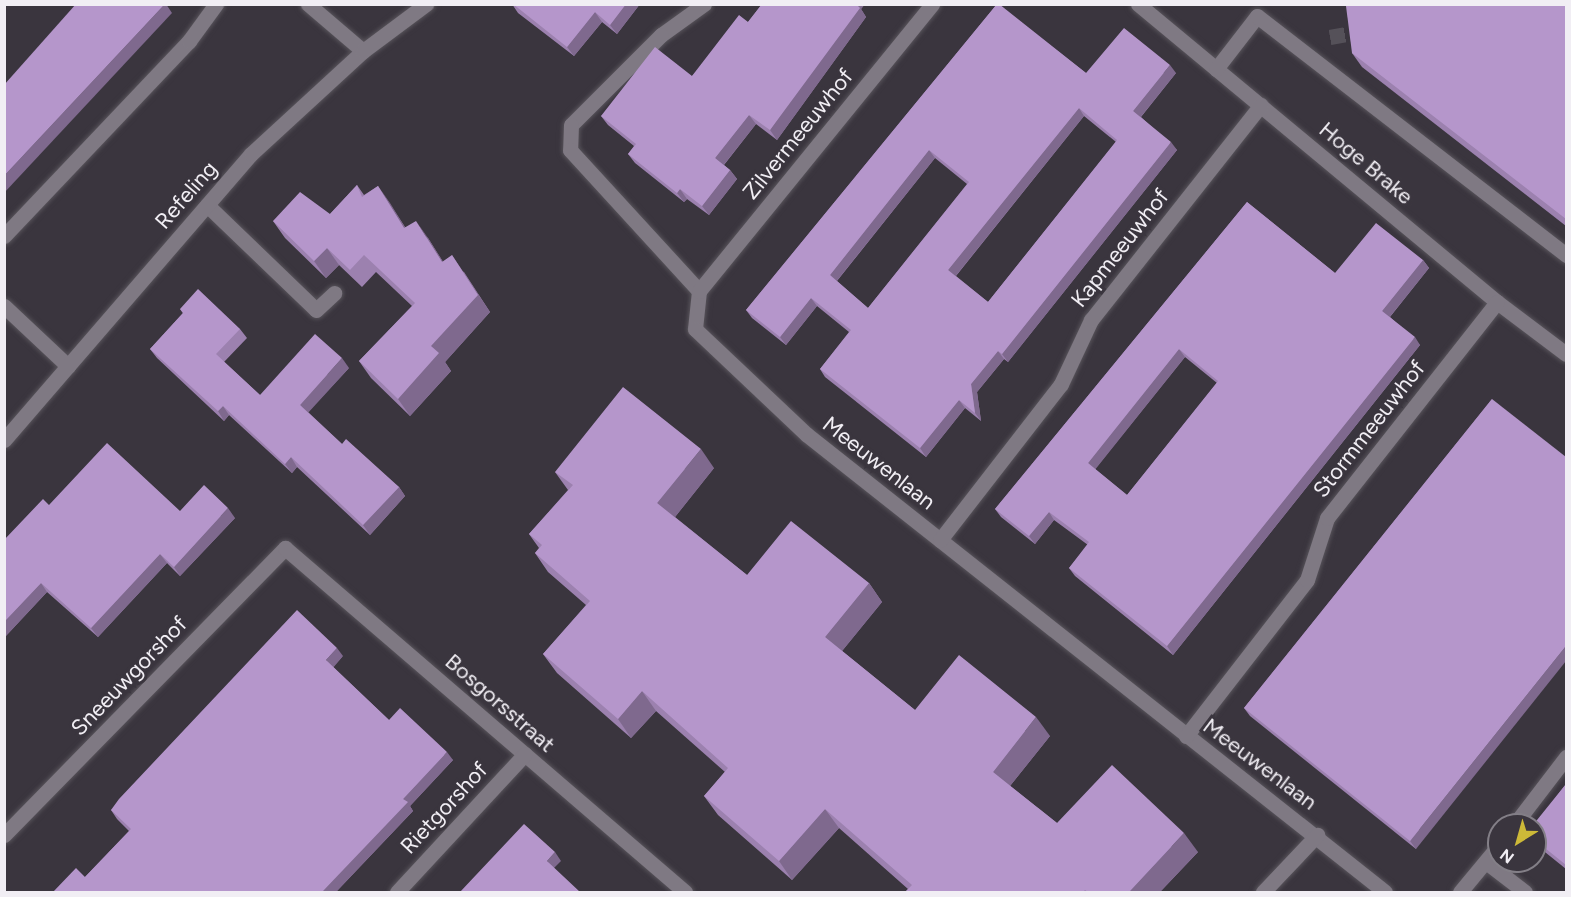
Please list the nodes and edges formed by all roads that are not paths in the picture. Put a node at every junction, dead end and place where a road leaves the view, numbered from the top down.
1 (308, 4) edge
2 (426, 4) edge
3 (704, 4) edge
4 (932, 4) edge
5 (1138, 4) edge
6 (216, 7) edge
7 (1262, 10) edge
8 (363, 51) junction
9 (1216, 69) junction
10 (1261, 105) junction
11 (207, 205) junction
12 (4, 236) edge
13 (1566, 255) edge
14 (699, 291) junction
15 (334, 292) dead end
16 (1497, 302) junction
17 (4, 306) edge
18 (1566, 354) edge
19 (68, 366) junction
20 (4, 440) edge
21 (940, 540) junction
22 (285, 548) joint
23 (1186, 736) junction
24 (525, 754) junction
25 (1566, 757) edge
26 (1523, 813) edge
27 (4, 835) edge
28 (1317, 835) junction
29 (1486, 862) joint
30 (397, 892) edge
31 (686, 892) edge
32 (1263, 892) edge
33 (1385, 892) edge
34 (1460, 892) edge
35 (1525, 892) edge

1 - 8 street
2 - 8 street, Refeling
3 - 14 street
4 - 14 street, Zilvermeeuwhof
5 - 9 street, Hoge Brake
6 - 12 street
7 - 9 street
7 - 13 street
8 - 11 street, Refeling
9 - 10 street, Hoge Brake
10 - 16 street, Hoge Brake
10 - 21 street, Kapmeeuwhof
11 - 15 street
11 - 19 street, Refeling
14 - 21 street, Meeuwenlaan
16 - 18 street, Hoge Brake
16 - 23 street, Stormmeeuwhof
17 - 19 street
19 - 20 street, Refeling
21 - 23 street, Meeuwenlaan
22 - 24 street, Bosgorsstraat
22 - 27 street, Sneeuwgorshof
23 - 28 street, Meeuwenlaan
24 - 30 street, Rietgorshof
24 - 31 street, Bosgorsstraat
25 - 26 street
28 - 32 street
28 - 33 street, Meeuwenlaan
29 - 34 street
29 - 35 street

